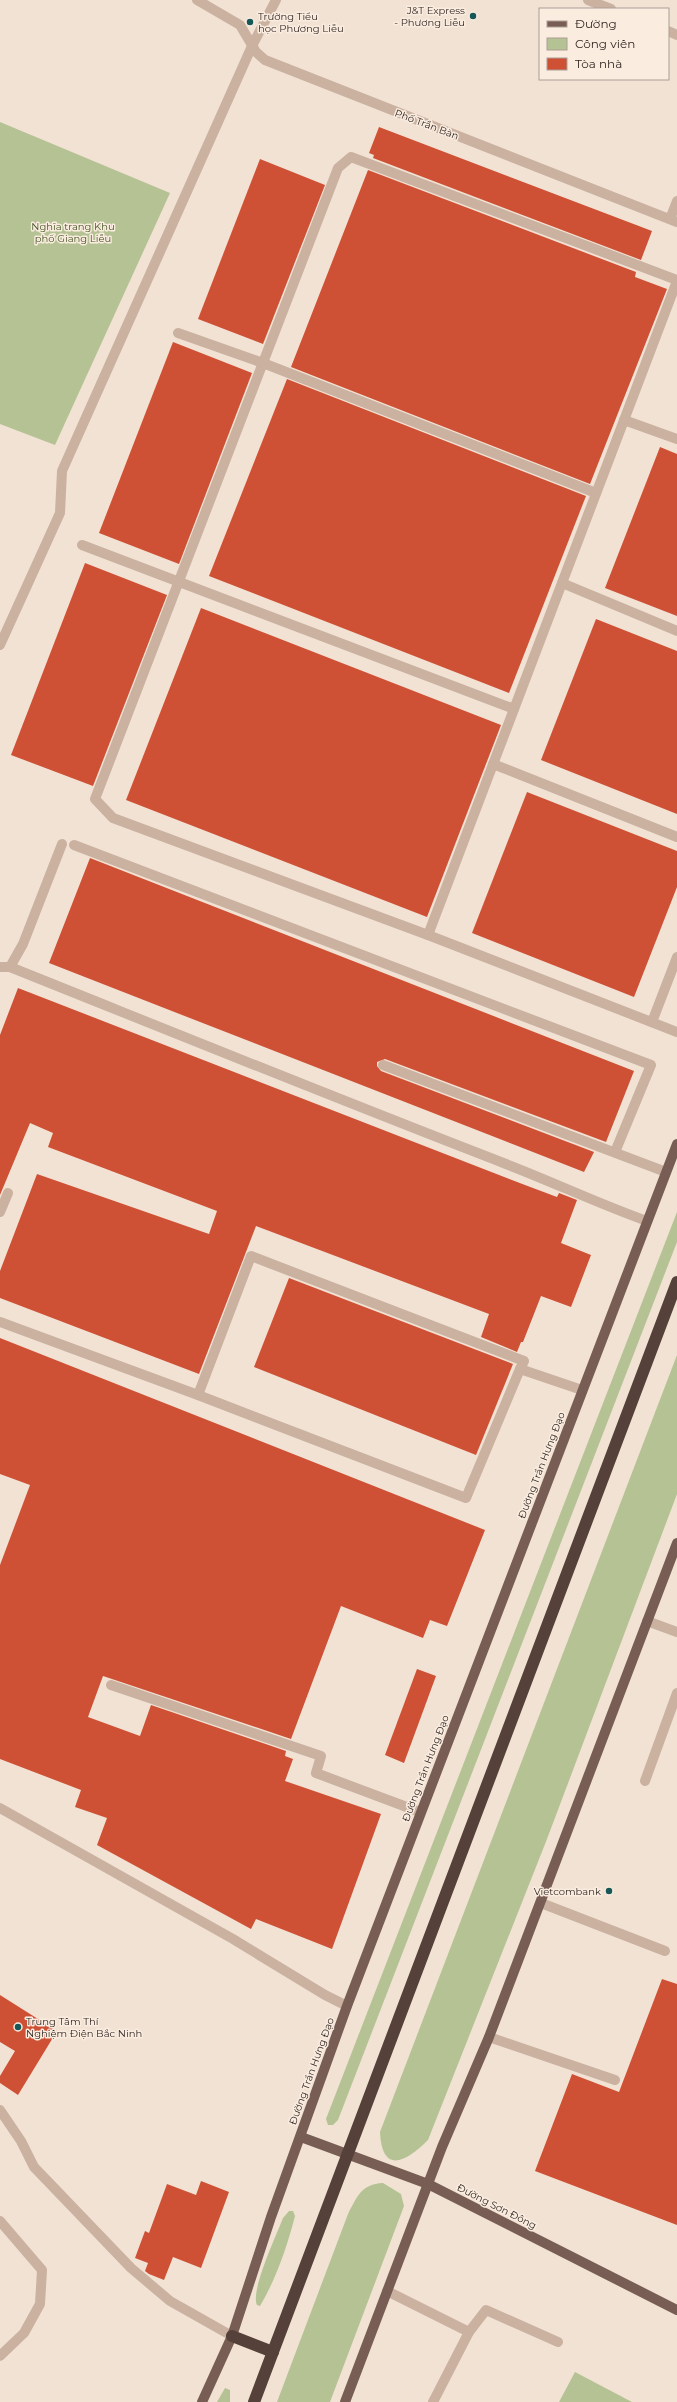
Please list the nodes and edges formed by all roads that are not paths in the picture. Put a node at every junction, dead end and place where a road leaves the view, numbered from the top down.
1 (197, 0) edge
2 (276, 0) edge
3 (588, 0) edge
4 (608, 8) edge
5 (252, 46) junction
6 (677, 201) edge
7 (674, 220) edge
8 (677, 280) edge
9 (178, 333) dead end
10 (263, 363) junction
11 (624, 420) junction
12 (677, 439) edge
13 (596, 494) junction
14 (82, 545) dead end
15 (179, 582) junction
16 (562, 583) junction
17 (677, 631) edge
18 (0, 645) edge
19 (514, 709) junction
20 (493, 764) junction
21 (677, 837) edge
22 (62, 844) dead end
23 (74, 845) dead end
24 (428, 935) junction
25 (677, 957) edge
26 (5, 967) edge
27 (652, 1022) junction
28 (677, 1032) edge
29 (382, 1064) dead end
30 (677, 1144) edge
31 (615, 1152) junction
32 (666, 1172) junction
33 (8, 1193) dead end
34 (0, 1212) edge
35 (647, 1220) junction
36 (677, 1282) edge
37 (0, 1322) edge
38 (520, 1369) junction
39 (582, 1390) junction
40 (198, 1395) junction
41 (677, 1543) edge
42 (647, 1621) junction
43 (677, 1632) edge
44 (111, 1685) dead end
45 (677, 1693) edge
46 (645, 1781) dead end
47 (0, 1808) edge
48 (420, 1812) junction
49 (541, 1903) junction
50 (666, 1951) dead end
51 (347, 2006) junction
52 (489, 2037) junction
53 (615, 2080) dead end
54 (0, 2110) edge
55 (301, 2137) junction
56 (347, 2154) junction
57 (428, 2184) junction
58 (0, 2221) edge
59 (387, 2290) junction
60 (677, 2310) edge
61 (469, 2332) junction
62 (232, 2336) junction
63 (558, 2342) dead end
64 (273, 2352) junction
65 (0, 2356) edge
66 (202, 2402) edge
67 (254, 2402) edge
68 (345, 2402) edge
69 (433, 2402) edge

1 - 5 street, Phố Trần Bàn
2 - 5 street
3 - 4 street
5 - 7 street, Phố Trần Bàn
5 - 18 street
6 - 7 street
8 - 10 street
8 - 11 street
9 - 10 street
10 - 13 street
10 - 15 street
11 - 12 street
11 - 13 street
13 - 16 street
14 - 15 street
15 - 19 street
15 - 24 street
16 - 17 street
16 - 19 street
19 - 20 street
20 - 21 street
20 - 24 street
22 - 26 street
23 - 31 street
24 - 27 street
25 - 27 street
26 - 35 street
27 - 28 street
29 - 31 street
30 - 32 main road, Đường Trần Hưng Đạo
31 - 32 street
32 - 35 main road, Đường Trần Hưng Đạo
33 - 34 street
35 - 39 main road, Đường Trần Hưng Đạo
36 - 56 highway
37 - 40 street
38 - 39 street
38 - 40 street
38 - 40 street
39 - 48 main road, Đường Trần Hưng Đạo
41 - 42 main road
42 - 43 street
42 - 49 main road
44 - 48 street
45 - 46 street
47 - 51 street
48 - 51 main road, Đường Trần Hưng Đạo
49 - 50 street
49 - 52 main road
51 - 55 main road, Đường Trần Hưng Đạo
52 - 53 street
52 - 57 main road
54 - 62 street
55 - 56 main road, Đường Sơn Đông
55 - 62 main road, Đường Trần Hưng Đạo
56 - 57 main road, Đường Sơn Đông
56 - 64 highway
57 - 59 main road
57 - 60 main road, Đường Sơn Đông
58 - 65 street
59 - 61 street
59 - 68 main road
61 - 63 street
61 - 69 street
62 - 64 highway
62 - 66 main road, Đường Trần Hưng Đạo
64 - 67 highway

